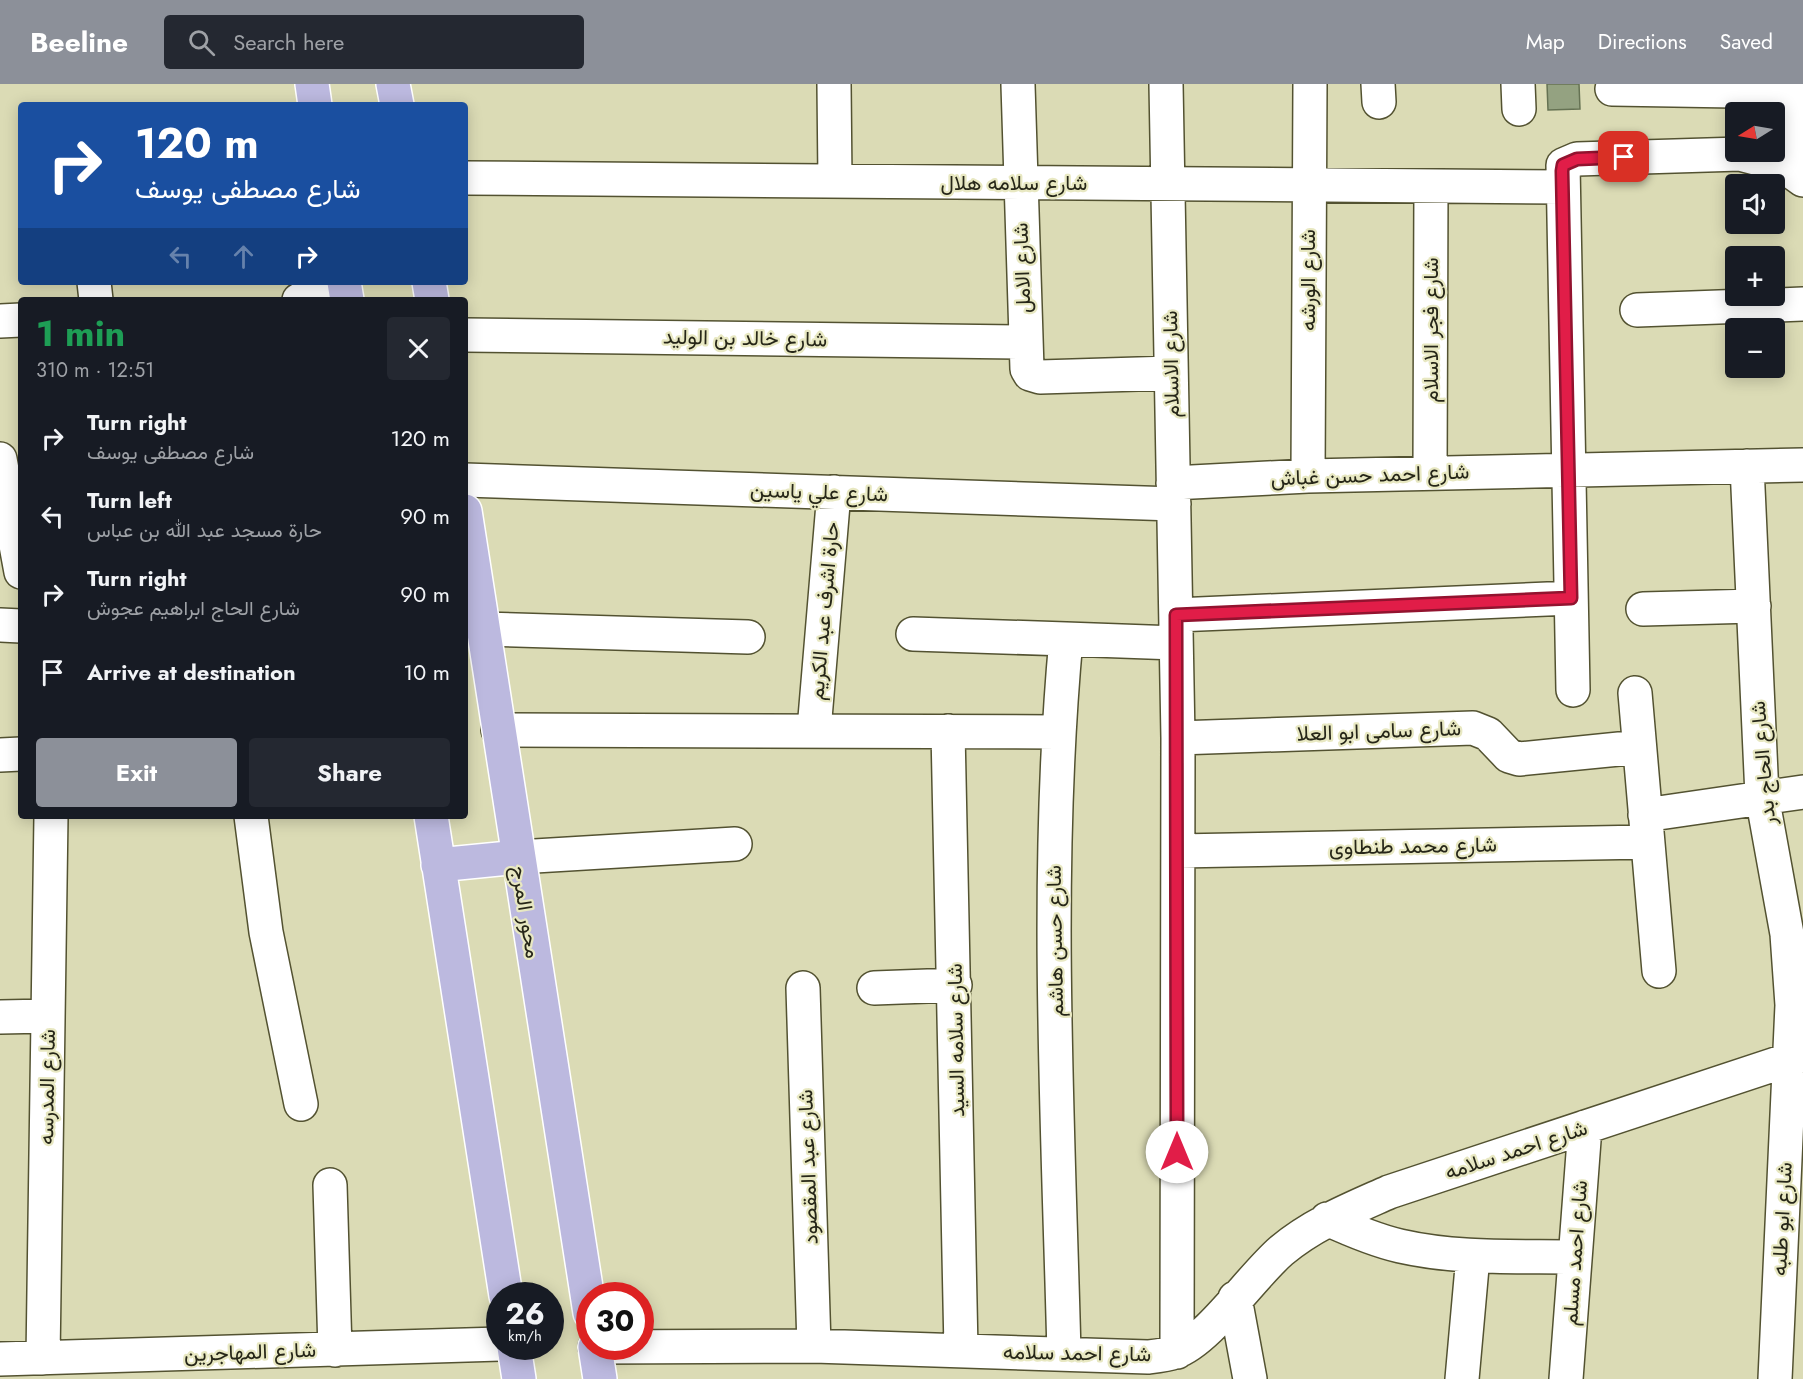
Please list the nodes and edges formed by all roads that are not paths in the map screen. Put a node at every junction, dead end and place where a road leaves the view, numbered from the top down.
1 (312, 84) edge
2 (393, 84) edge
3 (834, 84) edge
4 (1166, 84) edge
5 (1310, 84) edge
6 (1018, 85) edge
7 (1792, 88) edge
8 (1612, 95) edge
9 (315, 102) edge
10 (396, 102) edge
11 (468, 178) edge
12 (1801, 179) edge
13 (835, 181) junction
14 (1020, 183) junction
15 (1168, 183) junction
16 (1309, 185) junction
17 (1431, 186) junction
18 (1562, 187) junction
19 (346, 293) edge
20 (319, 297) edge
21 (1803, 304) edge
22 (1637, 310) dead end
23 (18, 320) edge
24 (0, 321) edge
25 (468, 335) edge
26 (1024, 342) junction
27 (1171, 373) junction
28 (0, 460) edge
29 (1803, 465) edge
30 (1747, 466) junction
31 (1567, 471) junction
32 (1430, 473) junction
33 (1308, 476) junction
34 (468, 480) edge
35 (834, 492) junction
36 (1174, 494) junction
37 (14, 497) edge
38 (468, 531) edge
39 (18, 540) edge
40 (1571, 598) junction
41 (1754, 606) junction
42 (1644, 609) dead end
43 (0, 625) edge
44 (18, 626) edge
45 (483, 629) junction
46 (1176, 629) junction
47 (913, 634) dead end
48 (748, 637) dead end
49 (1066, 639) junction
50 (1573, 690) dead end
51 (1635, 693) dead end
52 (498, 729) junction
53 (814, 730) junction
54 (948, 731) junction
55 (1058, 732) junction
56 (1178, 738) junction
57 (1639, 747) junction
58 (18, 754) edge
59 (0, 755) edge
60 (1803, 792) edge
61 (1762, 796) junction
62 (51, 819) edge
63 (250, 819) edge
64 (430, 819) edge
65 (1646, 828) junction
66 (735, 844) dead end
67 (1178, 851) junction
68 (518, 857) junction
69 (438, 865) junction
70 (1795, 932) edge
71 (1659, 971) dead end
72 (956, 985) junction
73 (803, 988) dead end
74 (874, 988) dead end
75 (48, 1016) junction
76 (0, 1017) edge
77 (1796, 1057) edge
78 (301, 1104) dead end
79 (1585, 1127) junction
80 (330, 1185) dead end
81 (1327, 1219) junction
82 (1473, 1256) junction
83 (1574, 1257) junction
84 (504, 1282) edge
85 (585, 1282) edge
86 (1235, 1298) junction
87 (486, 1345) edge
88 (814, 1346) junction
89 (654, 1347) edge
90 (335, 1350) junction
91 (961, 1350) junction
92 (1177, 1352) junction
93 (1064, 1354) junction
94 (43, 1358) junction
95 (0, 1359) edge
96 (516, 1360) edge
97 (597, 1360) edge
98 (519, 1379) edge
99 (600, 1379) edge
100 (1250, 1379) edge
101 (1462, 1379) edge
102 (1566, 1379) edge
103 (1775, 1379) edge

1 - 9 main road
2 - 10 main road
3 - 13 street
4 - 15 street, شارع الاسلام
5 - 16 street, شارع الورشه
6 - 14 street, شارع الامل
7 - 8 street
7 - 12 street
11 - 13 street, شارع سلامه هلال
12 - 18 street
13 - 14 street, شارع سلامه هلال
14 - 15 street, شارع سلامه هلال
14 - 26 street, شارع الامل
15 - 16 street, شارع سلامه هلال
15 - 27 street, شارع الاسلام
16 - 17 street, شارع سلامه هلال
16 - 33 street, شارع الورشه
17 - 18 street, شارع سلامه هلال
17 - 32 street, شارع فجر الاسلام
18 - 31 street
19 - 20 street
21 - 22 street
23 - 24 street
25 - 26 street, شارع خالد بن الوليد
26 - 27 street, شارع الامل
27 - 36 street, شارع الاسلام
28 - 37 street
29 - 30 street, شارع احمد حسن غباش
30 - 31 street, شارع احمد حسن غباش
30 - 41 street, شارع الحاج بدر
31 - 32 street, شارع احمد حسن غباش
31 - 40 street
32 - 33 street, شارع احمد حسن غباش
33 - 36 street, شارع احمد حسن غباش
34 - 35 street, شارع علي ياسين
35 - 36 street, شارع علي ياسين
35 - 53 street, حارة اشرف عبد الكريم
36 - 46 street, شارع الاسلام
37 - 39 street
38 - 45 main road, محور المرج
40 - 46 street
40 - 50 street
41 - 42 street
41 - 61 street, شارع الحاج بدر
43 - 44 street
45 - 48 street
45 - 52 main road, محور المرج
46 - 49 street
46 - 56 street, شارع الاسلام
47 - 49 street
49 - 55 street, شارع حسن هاشم
51 - 57 street
52 - 53 street
52 - 68 main road, محور المرج
53 - 54 street
54 - 55 street
54 - 72 street, شارع سلامه السيد
55 - 93 street, شارع حسن هاشم
56 - 57 street, شارع سامى ابو العلا
56 - 67 street, شارع الاسلام
57 - 65 street
58 - 59 street
60 - 61 street, شارع محمد طنطاوى
61 - 65 street, شارع محمد طنطاوى
61 - 70 street, شارع الحاج بدر
62 - 75 street, شارع المدرسه
63 - 78 street
64 - 69 main road
65 - 67 street, شارع محمد طنطاوى
65 - 71 street
66 - 68 street
67 - 92 street, شارع الاسلام
68 - 69 main road
68 - 85 main road, محور المرج
69 - 84 main road
70 - 77 street, شارع الحاج بدر
72 - 74 street
72 - 91 street, شارع سلامه السيد
73 - 88 street, شارع عبد المقصود
75 - 76 street
75 - 94 street, شارع المدرسه
77 - 79 street, شارع احمد سلامه
77 - 103 street, شارع ابو طلبه
79 - 81 street, شارع احمد سلامه
79 - 83 street, شارع احمد مسلم
80 - 90 street
81 - 82 street
81 - 86 street, شارع احمد سلامه
82 - 83 street
82 - 101 street
83 - 102 street, شارع احمد مسلم
86 - 92 street, شارع احمد سلامه
86 - 100 street
87 - 90 street, شارع المهاجرين
88 - 89 street, شارع احمد سلامه
88 - 91 street, شارع احمد سلامه
90 - 94 street, شارع المهاجرين
91 - 93 street, شارع احمد سلامه
92 - 93 street, شارع احمد سلامه
94 - 95 street, شارع المهاجرين
96 - 98 main road
97 - 99 main road

